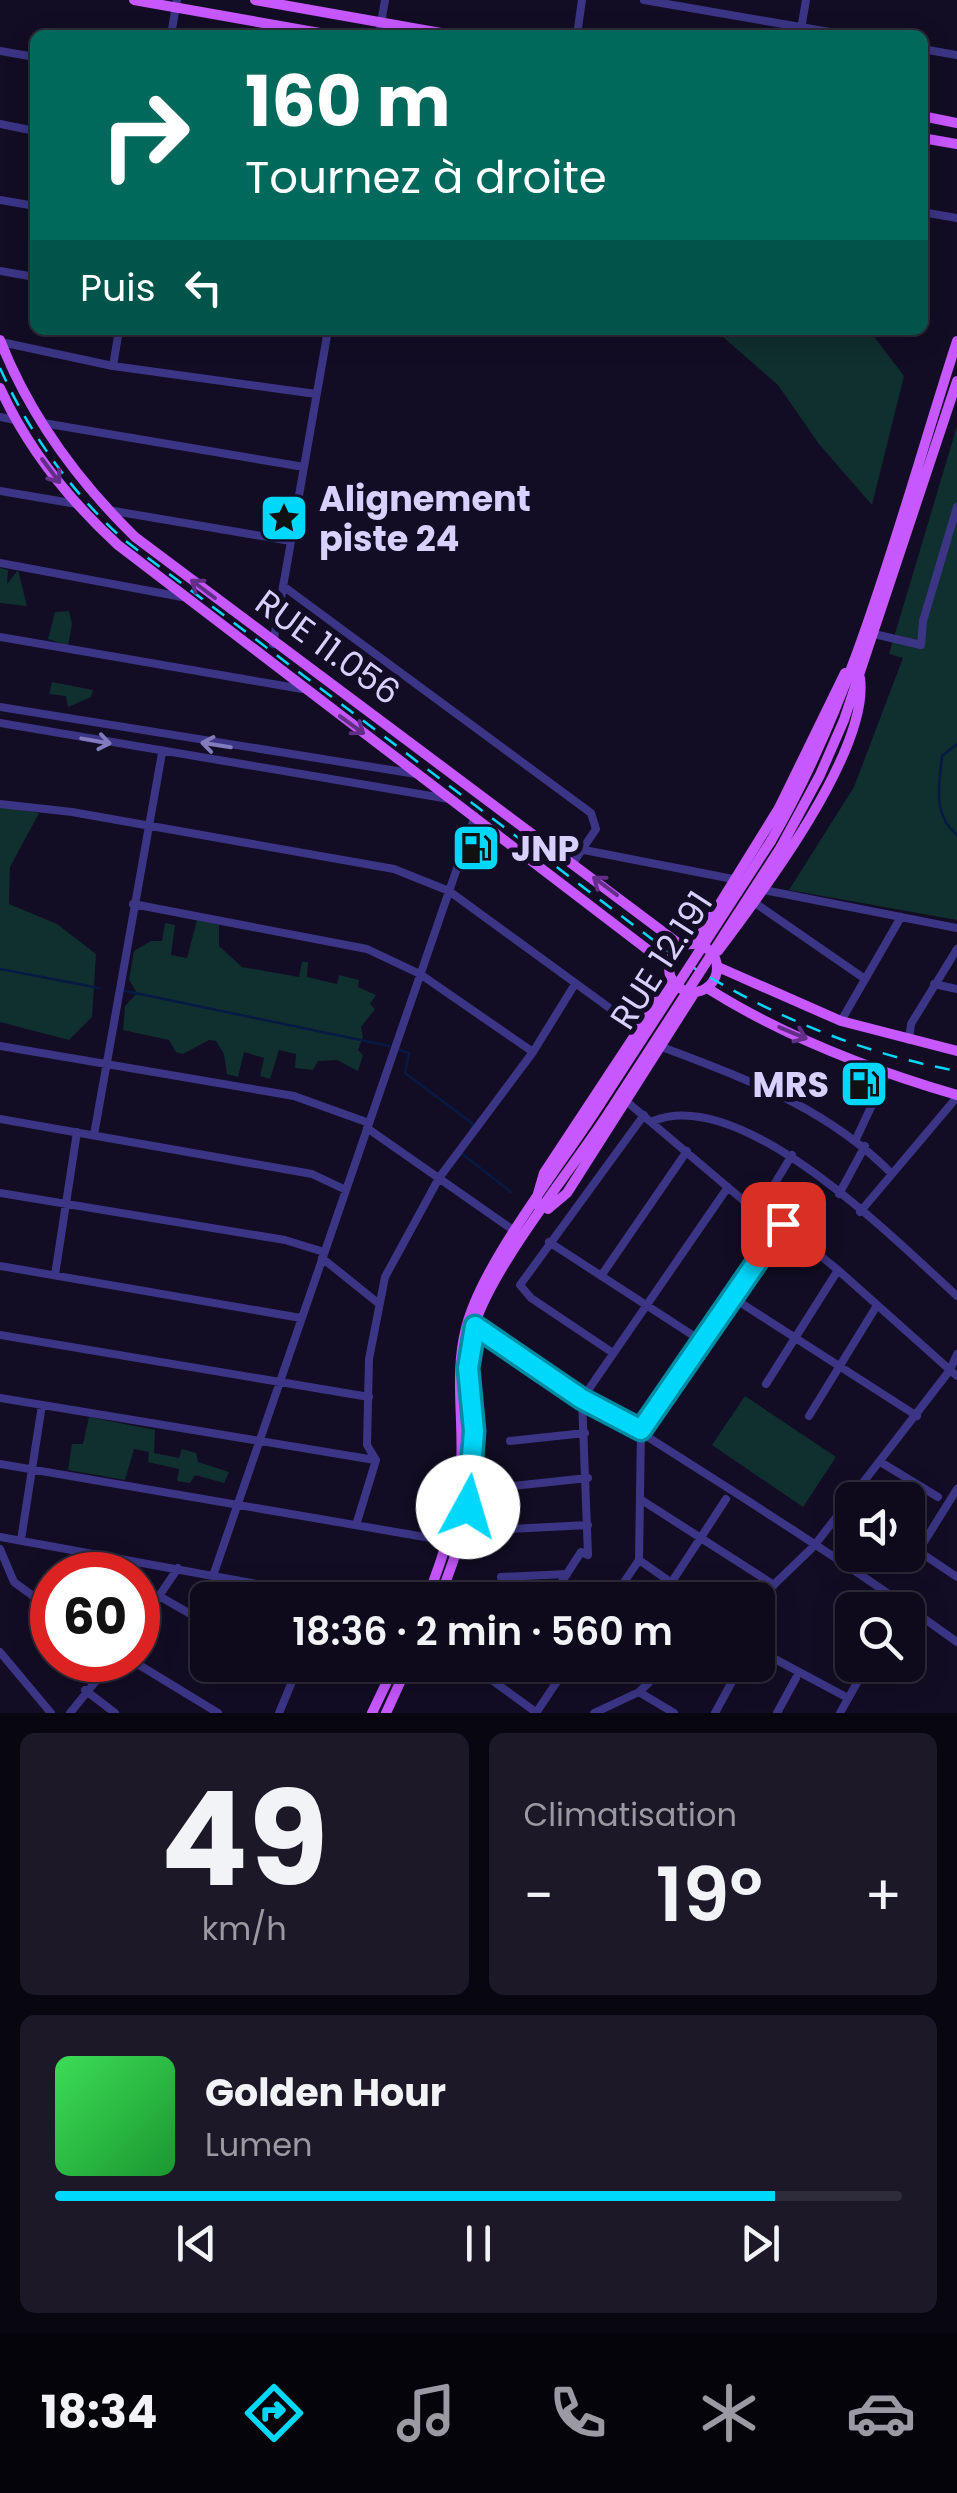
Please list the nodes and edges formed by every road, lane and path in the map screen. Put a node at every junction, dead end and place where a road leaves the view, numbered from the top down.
1 (134, 0) edge
2 (255, 0) edge
3 (385, 0) edge
4 (582, 0) edge
5 (644, 0) edge
6 (806, 0) edge
7 (176, 4) edge
8 (381, 22) junction
9 (172, 30) edge
10 (307, 30) edge
11 (380, 30) edge
12 (425, 30) edge
13 (578, 30) edge
14 (796, 30) edge
15 (801, 30) edge
16 (0, 50) edge
17 (928, 50) edge
18 (957, 55) edge
19 (30, 56) edge
20 (928, 117) edge
21 (957, 123) edge
22 (0, 124) edge
23 (30, 130) edge
24 (928, 139) edge
25 (957, 144) edge
26 (0, 200) edge
27 (30, 205) edge
28 (928, 213) edge
29 (957, 218) edge
30 (0, 270) edge
31 (30, 276) edge
32 (119, 335) edge
33 (324, 335) edge
34 (0, 341) edge
35 (957, 342) edge
36 (113, 366) junction
37 (957, 381) edge
38 (0, 388) edge
39 (316, 394) junction
40 (0, 418) edge
41 (15, 420) junction
42 (43, 423) junction
43 (304, 467) junction
44 (0, 490) edge
45 (77, 504) junction
46 (957, 506) edge
47 (108, 510) junction
48 (291, 541) junction
49 (0, 563) edge
50 (283, 586) junction
51 (185, 597) junction
52 (874, 634) junction
53 (0, 637) edge
54 (273, 644) junction
55 (854, 670) junction
56 (302, 689) junction
57 (0, 706) edge
58 (0, 723) edge
59 (162, 753) junction
60 (416, 774) junction
61 (452, 800) junction
62 (0, 804) edge
63 (475, 815) junction
64 (148, 826) junction
65 (584, 850) junction
66 (573, 862) junction
67 (733, 880) junction
68 (449, 890) junction
69 (764, 890) junction
70 (754, 902) junction
71 (133, 904) junction
72 (901, 917) junction
73 (957, 928) edge
74 (695, 944) junction
75 (682, 946) junction
76 (957, 949) edge
77 (716, 962) junction
78 (669, 966) junction
79 (420, 974) junction
80 (672, 979) junction
81 (865, 979) junction
82 (575, 984) junction
83 (934, 984) junction
84 (957, 989) edge
85 (701, 990) junction
86 (842, 1021) junction
87 (637, 1028) junction
88 (909, 1040) junction
89 (0, 1046) edge
90 (662, 1047) junction
91 (957, 1051) edge
92 (533, 1052) junction
93 (105, 1063) junction
94 (887, 1073) junction
95 (957, 1096) edge
96 (626, 1101) junction
97 (0, 1118) edge
98 (649, 1118) junction
99 (368, 1126) junction
100 (77, 1132) junction
101 (94, 1135) junction
102 (856, 1139) junction
103 (865, 1146) junction
104 (687, 1150) junction
105 (792, 1155) junction
106 (892, 1174) junction
107 (439, 1178) junction
108 (728, 1187) junction
109 (346, 1190) junction
110 (0, 1194) edge
111 (839, 1194) junction
112 (65, 1205) junction
113 (539, 1208) junction
114 (860, 1212) junction
115 (762, 1214) junction
116 (783, 1224) junction
117 (516, 1232) junction
118 (549, 1242) junction
119 (323, 1255) junction
120 (0, 1266) edge
121 (838, 1270) junction
122 (55, 1275) junction
123 (601, 1276) junction
124 (730, 1296) junction
125 (957, 1296) edge
126 (378, 1302) junction
127 (647, 1306) junction
128 (876, 1307) junction
129 (301, 1318) junction
130 (475, 1326) junction
131 (0, 1335) edge
132 (795, 1337) junction
133 (700, 1340) junction
134 (612, 1353) junction
135 (840, 1364) junction
136 (955, 1366) edge
137 (279, 1382) junction
138 (766, 1384) dead end
139 (369, 1397) junction
140 (0, 1398) edge
141 (582, 1399) junction
142 (42, 1405) junction
143 (808, 1416) dead end
144 (917, 1416) junction
145 (641, 1430) junction
146 (584, 1433) junction
147 (258, 1441) junction
148 (510, 1441) dead end
149 (376, 1460) junction
150 (882, 1463) junction
151 (0, 1464) edge
152 (32, 1470) junction
153 (588, 1478) junction
154 (869, 1482) edge
155 (504, 1487) dead end
156 (957, 1489) edge
157 (938, 1497) dead end
158 (726, 1498) dead end
159 (640, 1499) junction
160 (236, 1506) junction
161 (357, 1522) junction
162 (835, 1524) edge
163 (588, 1525) junction
164 (510, 1529) dead end
165 (0, 1537) edge
166 (700, 1538) junction
167 (21, 1540) junction
168 (925, 1540) edge
169 (448, 1541) junction
170 (814, 1546) junction
171 (0, 1549) edge
172 (925, 1554) edge
173 (639, 1560) junction
174 (178, 1568) junction
175 (214, 1572) junction
176 (567, 1574) junction
177 (501, 1577) dead end
178 (957, 1578) edge
179 (257, 1582) edge
180 (433, 1582) edge
181 (445, 1582) edge
182 (562, 1582) edge
183 (624, 1582) edge
184 (672, 1582) joint
185 (769, 1582) edge
186 (775, 1584) edge
187 (30, 1594) edge
188 (160, 1595) edge
189 (160, 1597) edge
190 (190, 1614) edge
191 (957, 1642) edge
192 (0, 1652) edge
193 (775, 1659) edge
194 (160, 1678) edge
195 (796, 1678) dead end
196 (92, 1682) edge
197 (292, 1682) edge
198 (386, 1682) edge
199 (400, 1682) edge
200 (494, 1682) edge
201 (557, 1682) edge
202 (649, 1682) edge
203 (732, 1682) edge
204 (857, 1682) edge
205 (85, 1690) junction
206 (639, 1692) junction
207 (848, 1698) junction
208 (619, 1708) edge
209 (51, 1713) edge
210 (70, 1713) edge
211 (115, 1713) edge
212 (218, 1713) edge
213 (280, 1713) edge
214 (372, 1713) edge
215 (386, 1713) edge
216 (536, 1713) edge
217 (594, 1713) edge
218 (674, 1713) edge
219 (715, 1713) edge
220 (777, 1713) edge
221 (840, 1713) edge

1 - 7 main road
2 - 8 main road
3 - 8 street
4 - 13 street
5 - 14 street
6 - 15 street
7 - 9 street
7 - 10 main road
8 - 11 street
8 - 12 main road
16 - 19 street
17 - 18 street
20 - 21 main road
22 - 23 street
24 - 25 main road
26 - 27 street
28 - 29 street
30 - 31 street
32 - 36 street
33 - 39 street
34 - 36 street
34 - 42 main road, RUE 11.056
35 - 55 main road, RUE 12.191
36 - 39 street
37 - 52 main road, RUE 12.191
38 - 41 main road
39 - 43 street
40 - 41 street
41 -> 45 main road
42 - 43 street
42 - 47 main road, RUE 11.056
43 - 48 street
44 - 45 street
45 - 51 main road
46 - 52 street
47 - 48 street
54 -> 47 main road, RUE 11.056
48 - 50 street
49 - 51 street
50 - 54 street
50 - 65 street
51 - 56 main road
52 - 55 main road, RUE 12.191
53 - 56 street
54 - 66 main road, RUE 11.056
55 - 67 main road
55 - 69 main road
55 - 113 main road, RUE 12.191, bridge
56 -> 60 main road
60 -> 57 street
58 -> 59 street
59 - 61 street
59 - 64 street
60 - 61 main road
61 - 63 main road
62 - 64 street
63 - 68 street
63 - 78 main road
64 - 68 street
64 - 71 street
65 - 66 street
65 - 67 street
75 -> 66 main road, RUE 11.056
67 - 74 main road
68 - 79 street
68 - 82 street
69 - 70 main road
69 - 72 street
70 - 77 main road
70 - 81 street
71 - 79 street
71 - 93 street
72 - 73 street
72 - 81 street
74 - 75 main road
74 - 77 main road
75 - 78 main road
76 - 83 street
77 - 85 main road
77 - 86 main road
78 - 80 main road
79 - 92 street
79 - 99 street
80 - 85 main road
80 - 87 main road
81 - 86 street
82 - 87 street
82 - 92 street
83 - 84 street
83 - 88 street
85 - 90 main road
85 -> 94 main road
86 - 88 main road
87 - 113 main road
88 - 91 main road
89 - 93 street
90 - 96 main road
90 - 102 street
92 - 107 street
93 - 99 street
93 - 101 street
94 - 95 main road
94 - 102 street
95 - 106 street
96 - 98 street
96 - 113 main road
97 - 100 street
98 - 104 street
98 - 105 street
98 - 118 street
99 - 107 street
99 - 109 street
100 - 101 street
100 - 112 street
101 - 109 street
102 - 103 street
103 - 106 street
103 - 111 street
104 - 108 street
104 - 123 street
105 - 111 street
105 - 115 street
106 - 114 street
107 - 117 street
107 - 126 street
108 - 115 street
108 - 127 street
109 - 119 street
110 - 112 street
111 - 114 street
112 - 119 street
112 - 122 street
113 - 117 main road, RUE 12.191
113 - 130 main road, RUE 12.191
114 - 125 street
115 - 116 street
116 - 121 street
116 - 124 street
117 - 169 main road, RUE 12.191
118 - 123 street
118 - 134 street
119 - 126 street
119 - 129 street
120 - 122 street
121 - 128 street
121 - 132 street
122 - 129 street
123 - 127 street
124 - 132 street
124 - 133 street
126 - 139 street
127 - 133 street
127 - 134 street
128 - 135 street
128 - 136 street
129 - 137 street
130 - 141 street
130 - 181 main road, RUE 12.191
131 - 137 street
132 - 135 street
132 - 138 street
133 - 145 street
134 - 141 street
135 - 143 street
135 - 144 street
136 - 144 street
137 - 139 street
137 - 147 street
139 - 149 street
140 - 142 street
141 - 145 street
141 - 146 street
142 - 147 street
142 - 152 street
144 - 150 street
145 - 159 street
145 - 170 street
146 - 148 street
146 - 153 street
147 - 149 street
147 - 160 street
149 - 161 street
150 - 154 street
150 - 157 street
151 - 152 street
152 - 160 street
152 - 167 street
153 - 155 street
153 - 163 street
156 - 168 street
158 - 166 street
159 - 166 street
159 - 173 street
160 - 161 street
160 - 175 street
161 - 169 street
162 - 170 street
163 - 164 street
163 - 176 street
165 - 167 street
166 - 184 street
166 - 185 street
167 - 174 street
169 - 180 main road, RUE 12.191
170 - 186 street
170 - 191 street
171 - 187 street
172 - 178 street
173 - 183 street
173 - 184 street
174 - 175 street
174 - 188 street
175 - 179 street
176 - 177 street
176 - 182 street
189 - 190 street
192 - 209 street
193 - 207 street
194 - 212 street
195 - 220 street
196 - 205 street
197 - 213 street
198 - 214 main road
199 - 215 main road
200 - 216 street
201 - 216 street
202 - 206 street
203 - 219 street
204 - 207 street
205 - 210 street
205 - 211 street
206 - 208 street
206 - 218 street
207 - 221 street
208 - 217 street

